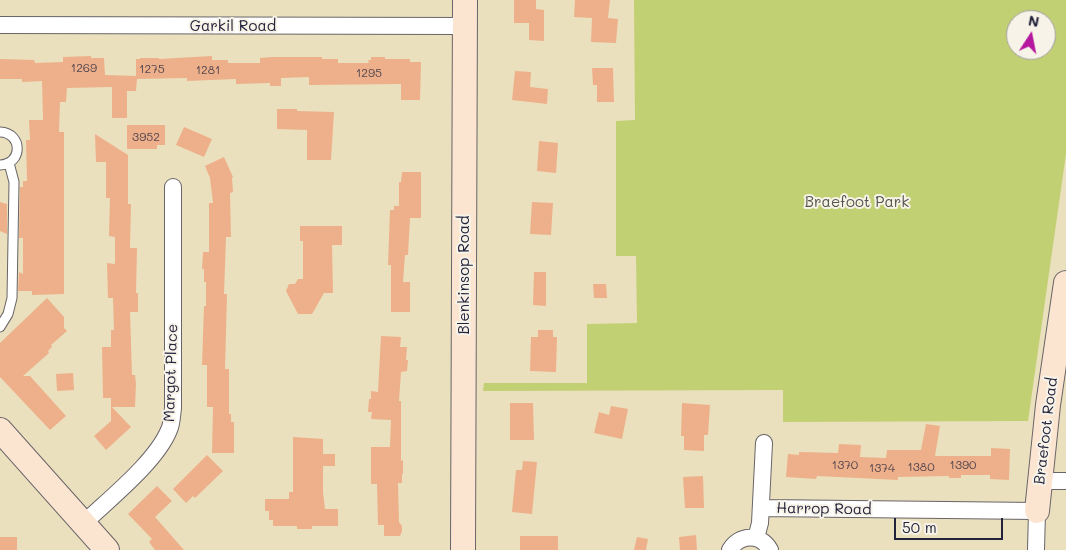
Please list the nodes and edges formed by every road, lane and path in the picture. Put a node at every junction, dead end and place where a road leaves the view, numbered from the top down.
1 (465, 0) edge
2 (0, 25) edge
3 (465, 26) junction
4 (0, 132) edge
5 (4, 164) edge
6 (173, 187) dead end
7 (1066, 283) edge
8 (0, 327) edge
9 (0, 430) edge
10 (764, 443) dead end
11 (1039, 481) junction
12 (1066, 481) edge
13 (761, 508) junction
14 (1037, 511) junction
15 (83, 524) junction
16 (756, 538) junction
17 (107, 550) edge
18 (463, 550) edge
19 (730, 550) edge
20 (770, 550) edge
21 (1036, 550) edge

1 - 3 street, Blenkinsop Road
2 - 3 street, Garkil Road
3 - 18 street, Blenkinsop Road
4 - 5 lane
5 - 8 lane
6 - 15 street, Margot Place
7 - 11 street, Braefoot Road
9 - 15 street
10 - 13 street
11 - 12 street
11 - 14 street, Braefoot Road
13 - 14 street, Harrop Road
13 - 16 street
14 - 21 street, Braefoot Road
15 - 17 street
16 - 19 street
16 - 20 street

